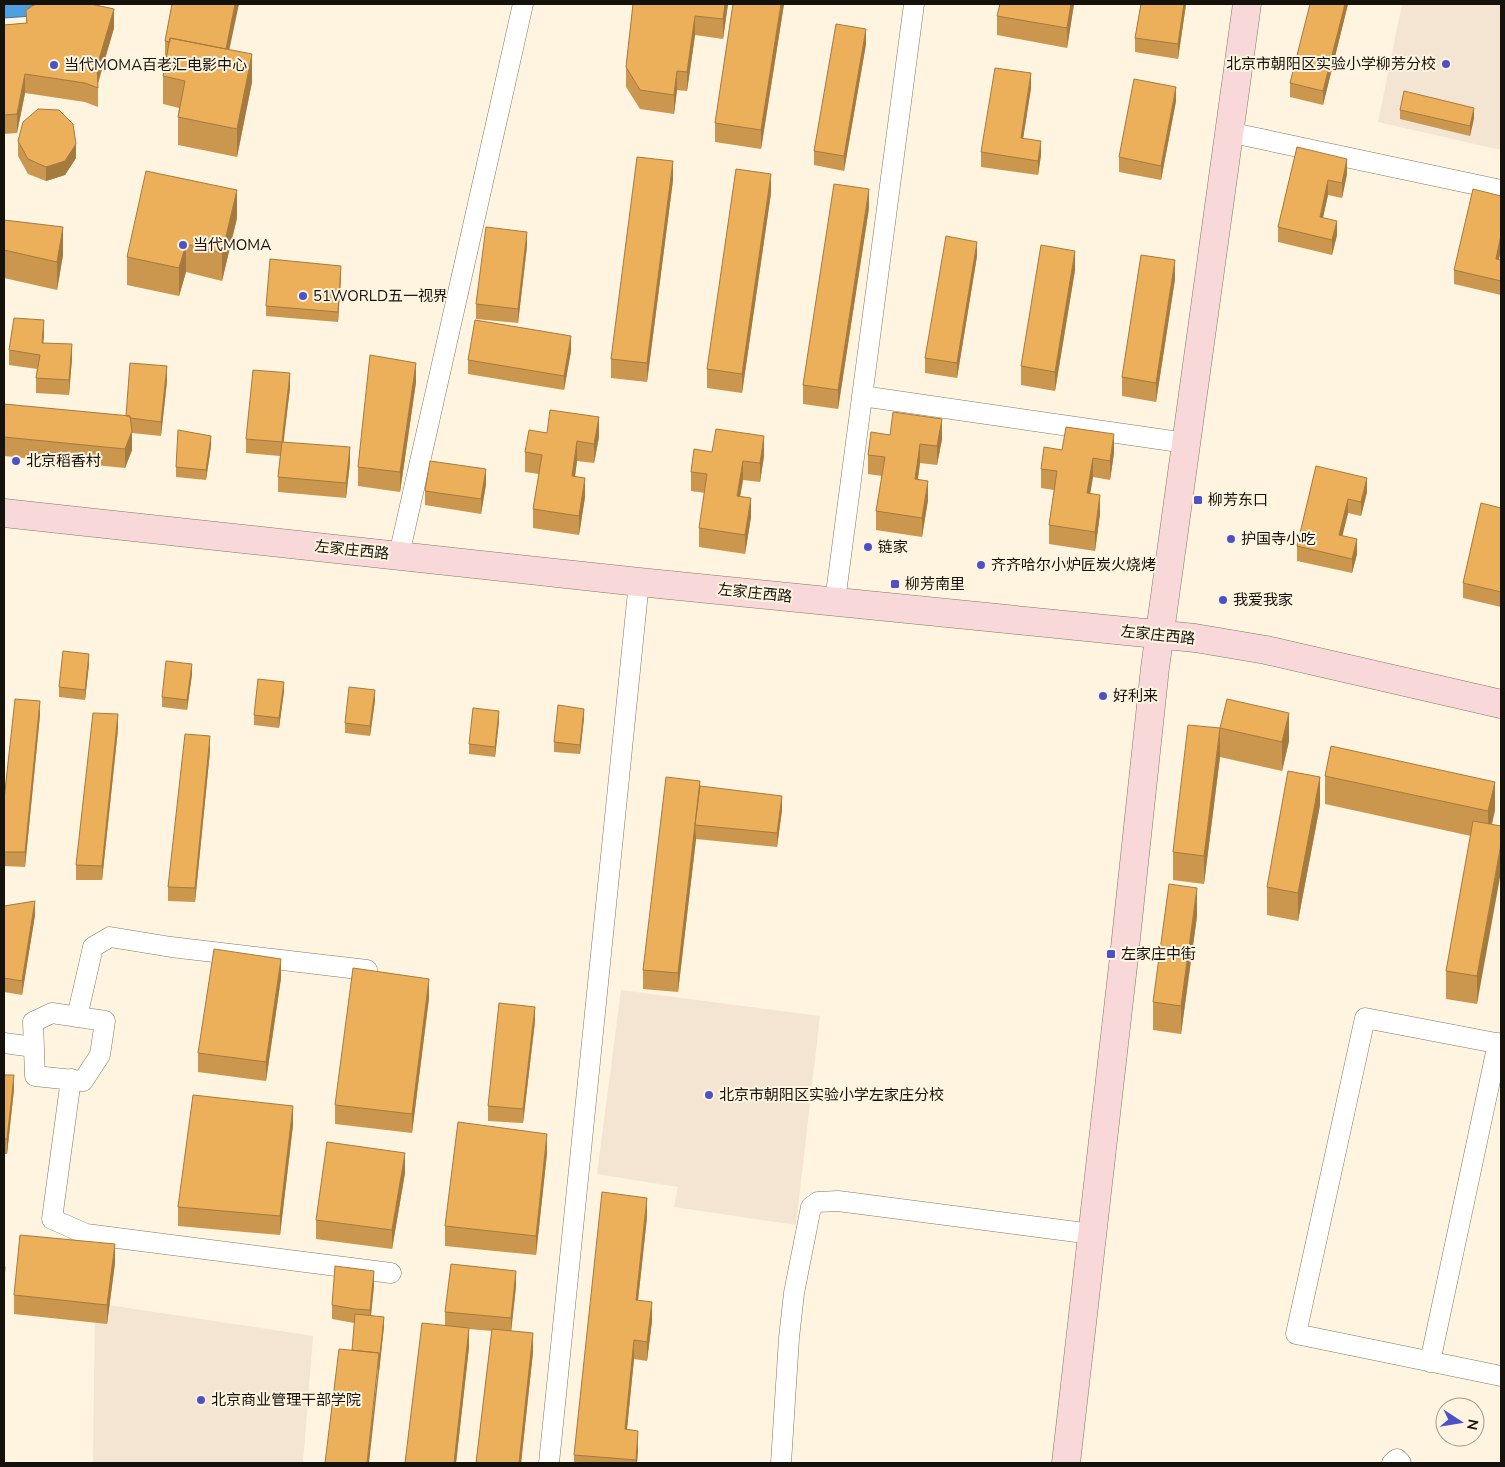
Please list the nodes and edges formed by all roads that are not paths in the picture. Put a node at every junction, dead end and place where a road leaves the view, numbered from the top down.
1 (523, 4) edge
2 (914, 4) edge
3 (1247, 4) edge
4 (1228, 132) junction
5 (1501, 190) edge
6 (862, 396) junction
7 (1186, 443) junction
8 (4, 513) edge
9 (399, 555) junction
10 (638, 582) junction
11 (835, 602) junction
12 (1160, 635) junction
13 (1501, 704) edge
14 (367, 970) edge
15 (77, 1017) junction
16 (4, 1043) edge
17 (1500, 1044) edge
18 (34, 1047) junction
19 (71, 1079) junction
20 (1092, 1234) junction
21 (391, 1273) dead end
22 (1430, 1362) junction
23 (1501, 1376) edge
24 (549, 1463) edge
25 (781, 1463) edge
26 (1066, 1463) edge
27 (1392, 1463) edge
28 (1401, 1463) edge

1 - 9 street
2 - 6 street
3 - 4 street
4 - 5 street
4 - 7 street
6 - 7 street
6 - 11 street
7 - 12 street
8 - 9 street, 左家庄西路
9 - 10 street, 左家庄西路
10 - 11 street, 左家庄西路
10 - 24 street
11 - 12 street, 左家庄西路
12 - 13 street, 左家庄西路
12 - 20 street
14 - 15 street
15 - 18 street
15 - 19 street
16 - 18 street
17 - 22 street
17 - 22 street
18 - 19 street
19 - 21 street
20 - 25 street
20 - 26 street
22 - 23 street
27 - 28 street

